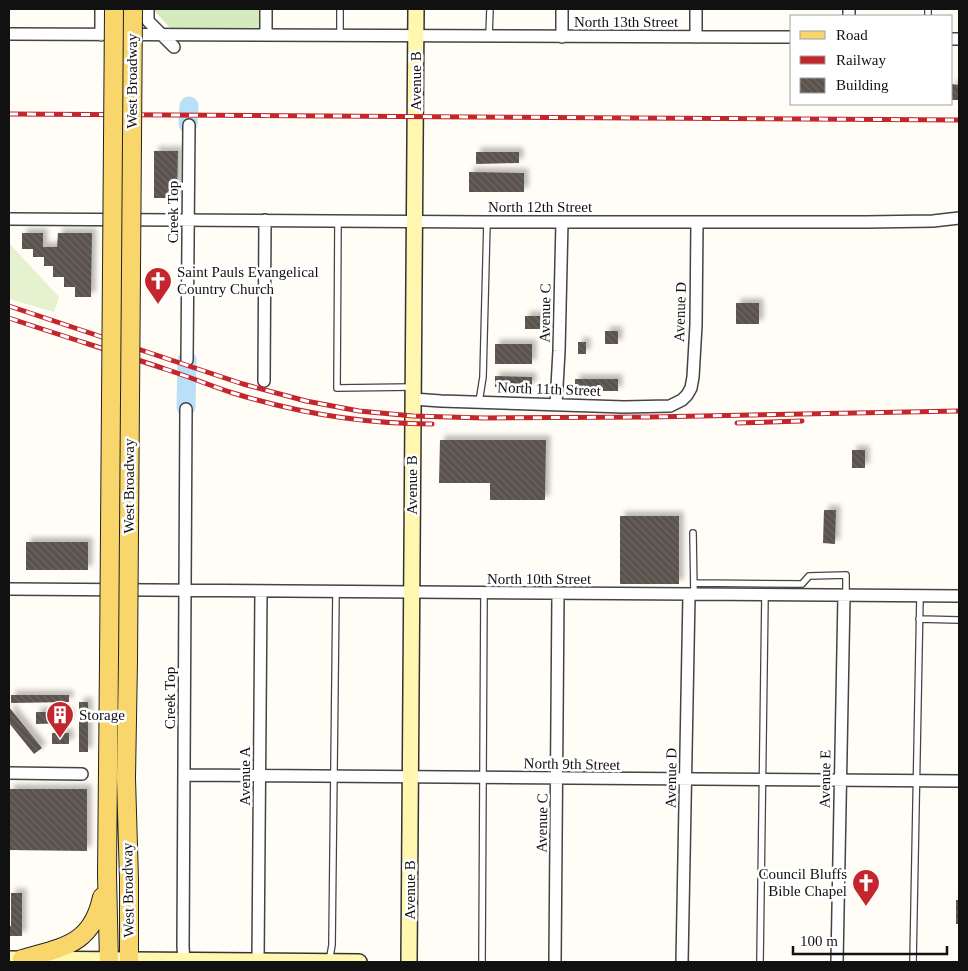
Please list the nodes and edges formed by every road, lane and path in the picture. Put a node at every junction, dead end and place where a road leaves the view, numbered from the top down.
1 (101, 9) edge
2 (114, 9) edge
3 (133, 9) edge
4 (148, 9) edge
5 (266, 9) edge
6 (340, 9) edge
7 (416, 9) edge
8 (490, 9) edge
9 (562, 9) edge
10 (696, 9) edge
11 (9, 34) edge
12 (162, 34) junction
13 (100, 35) junction
14 (266, 35) junction
15 (340, 35) junction
16 (416, 36) junction
17 (489, 36) junction
18 (562, 37) junction
19 (790, 37) edge
20 (696, 38) junction
21 (174, 47) dead end
22 (189, 125) dead end
23 (959, 218) edge
24 (9, 219) edge
25 (188, 220) junction
26 (265, 220) junction
27 (338, 221) junction
28 (414, 222) junction
29 (487, 222) junction
30 (562, 222) junction
31 (697, 222) junction
32 (187, 360) dead end
33 (264, 381) dead end
34 (413, 393) junction
35 (682, 400) joint
36 (479, 402) junction
37 (556, 404) junction
38 (186, 409) dead end
39 (694, 533) dead end
40 (694, 583) junction
41 (9, 589) edge
42 (185, 590) junction
43 (261, 591) junction
44 (336, 592) junction
45 (412, 593) junction
46 (484, 593) junction
47 (558, 594) junction
48 (692, 595) junction
49 (765, 595) junction
50 (845, 596) junction
51 (920, 596) junction
52 (959, 596) edge
53 (919, 619) junction
54 (959, 620) edge
55 (9, 773) edge
56 (82, 774) dead end
57 (184, 776) junction
58 (260, 776) junction
59 (334, 777) junction
60 (410, 778) junction
61 (482, 778) junction
62 (557, 779) junction
63 (686, 780) junction
64 (763, 780) junction
65 (840, 781) junction
66 (916, 781) junction
67 (959, 781) edge
68 (107, 875) junction
69 (15, 959) edge
70 (109, 961) edge
71 (129, 961) edge
72 (184, 961) edge
73 (258, 961) edge
74 (329, 962) edge
75 (359, 962) edge
76 (409, 962) edge
77 (482, 962) edge
78 (556, 962) edge
79 (682, 962) edge
80 (760, 962) edge
81 (837, 962) edge
82 (913, 962) edge

1 - 13 street
2 - 68 main road, West Broadway, bridge
3 - 71 main road, West Broadway, bridge
4 - 12 street
5 - 14 street
6 - 15 lane
7 - 16 street, Avenue B
8 - 17 lane
9 - 18 street
10 - 20 street
11 - 13 street, North 13th Street
12 - 13 street, North 13th Street
12 - 14 street, North 13th Street
12 - 21 street
14 - 15 street, North 13th Street
15 - 16 street, North 13th Street
16 - 17 street, North 13th Street
16 - 28 street, Avenue B
17 - 18 street, North 13th Street
18 - 20 street, North 13th Street
19 - 20 street, North 13th Street
22 - 25 street, Creek Top
23 - 31 street, North 12th Street
24 - 25 street, North 12th Street
25 - 26 street, North 12th Street
25 - 32 street, Creek Top
26 - 27 street, North 12th Street
26 - 33 street
27 - 28 street, North 12th Street
27 - 34 lane
28 - 29 street, North 12th Street
28 - 34 street, Avenue B
29 - 30 street, North 12th Street
29 - 36 lane
30 - 31 street, North 12th Street
30 - 37 street, Avenue C
31 - 35 street, Avenue D
34 - 36 street, North 11th Street
34 - 45 street, Avenue B
35 - 37 street, North 11th Street
36 - 37 street, North 11th Street
38 - 42 street, Creek Top
39 - 40 lane
40 - 48 lane
40 - 50 lane
41 - 42 street, North 10th Street
42 - 43 street, North 10th Street
42 - 57 street, Creek Top
43 - 44 street, North 10th Street
43 - 58 street, Avenue A
44 - 45 street, North 10th Street
44 - 59 lane
45 - 46 street, North 10th Street
45 - 60 street, Avenue B
46 - 47 street, North 10th Street
46 - 61 lane
47 - 48 street, North 10th Street
47 - 62 street, Avenue C
48 - 49 street, North 10th Street
48 - 63 street, Avenue D
49 - 50 street, North 10th Street
49 - 64 lane
50 - 51 street, North 10th Street
50 - 65 street, Avenue E
51 - 52 street, North 10th Street
51 - 53 lane
53 - 54 lane
53 - 66 lane
55 - 56 street
57 - 58 street, North 9th Street
57 - 72 street, Creek Top
58 - 59 street, North 9th Street
58 - 73 street, Avenue A
59 - 60 street, North 9th Street
59 - 74 lane
60 - 61 street, North 9th Street
60 - 76 street, Avenue B
61 - 62 street, North 9th Street
61 - 77 lane
62 - 63 street, North 9th Street
62 - 78 street, Avenue C
63 - 64 street, North 9th Street
63 - 79 street, Avenue D
64 - 65 street, North 9th Street
64 - 80 lane
65 - 66 street, North 9th Street
65 - 81 street, Avenue E
66 - 67 street, North 9th Street
66 - 82 lane
68 - 69 main road
68 - 70 main road, West Broadway
69 - 70 street
70 - 71 street
71 - 72 street
72 - 73 street
73 - 74 street
74 - 75 street

